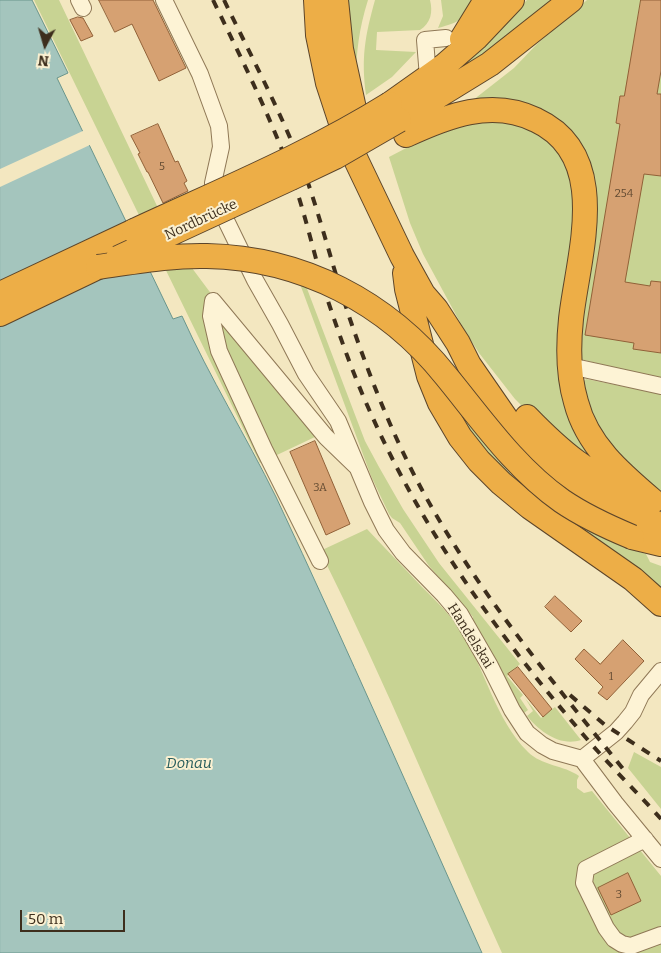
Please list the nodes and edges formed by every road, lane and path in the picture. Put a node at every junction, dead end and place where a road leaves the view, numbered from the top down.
1 (164, 0) edge
2 (486, 0) edge
3 (512, 0) edge
4 (571, 0) edge
5 (323, 2) edge
6 (446, 38) dead end
7 (437, 71) junction
8 (398, 119) junction
9 (402, 256) junction
10 (98, 267) junction
11 (0, 294) edge
12 (436, 309) junction
13 (0, 314) edge
14 (458, 343) junction
15 (570, 366) junction
16 (661, 386) edge
17 (357, 467) junction
18 (657, 503) edge
19 (661, 525) edge
20 (661, 544) edge
21 (320, 562) dead end
22 (661, 604) edge
23 (661, 671) edge
24 (582, 759) junction
25 (645, 839) junction
26 (661, 859) edge
27 (661, 935) edge

1 - 17 street, Handelskai
2 - 7 highway
3 - 7 highway
4 - 8 highway
5 - 9 highway
5 - 12 highway
6 - 7 street
7 - 8 highway
8 - 10 highway, Nordbrücke, bridge
8 - 11 highway, Nordbrücke, bridge
8 - 15 highway
9 - 12 highway
9 - 22 highway
10 - 13 highway, Nordbrücke
10 - 20 highway, bridge
12 - 14 highway
14 - 18 highway
14 - 19 highway
15 - 16 street
15 - 18 highway
17 - 21 street
17 - 24 street, Handelskai
23 - 24 street
24 - 25 street
25 - 26 street
25 - 27 street

